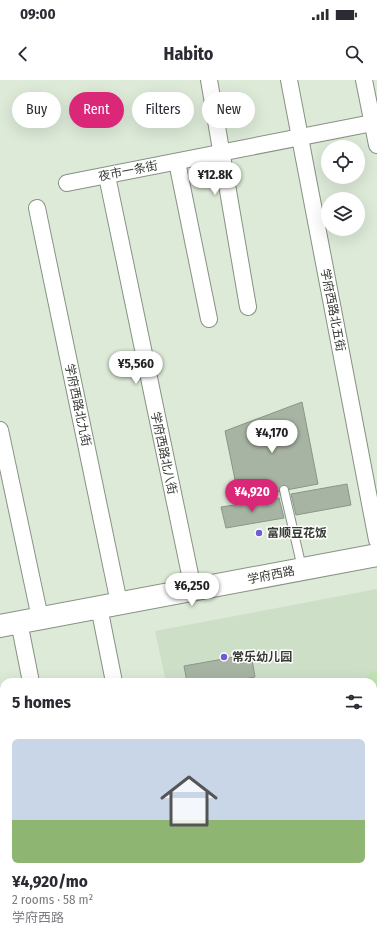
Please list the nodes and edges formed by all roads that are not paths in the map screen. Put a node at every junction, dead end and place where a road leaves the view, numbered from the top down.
1 (209, 80) edge
2 (289, 80) edge
3 (364, 80) edge
4 (375, 123) edge
5 (301, 137) junction
6 (377, 145) edge
7 (222, 153) junction
8 (177, 162) junction
9 (107, 176) junction
10 (67, 183) dead end
11 (37, 208) dead end
12 (248, 307) dead end
13 (209, 319) dead end
14 (0, 430) edge
15 (284, 490) dead end
16 (377, 540) edge
17 (377, 554) edge
18 (302, 569) junction
19 (193, 590) junction
20 (109, 605) junction
21 (40, 618) junction
22 (10, 624) edge
23 (30, 678) edge
24 (114, 678) edge

1 - 7 street
2 - 5 street, 学府西路北五街
3 - 4 street
4 - 5 street, 夜市一条街
4 - 6 street
5 - 7 street, 夜市一条街
5 - 16 street, 学府西路北五街
7 - 8 street, 夜市一条街
7 - 12 street
8 - 9 street, 夜市一条街
8 - 13 street
9 - 10 street, 夜市一条街
9 - 19 street, 学府西路北八街
11 - 20 street, 学府西路北九街
14 - 21 street
15 - 18 lane
17 - 18 street, 学府西路
18 - 19 street, 学府西路
19 - 20 street, 学府西路
20 - 21 street, 学府西路
20 - 24 street, 学府西路北九街
21 - 22 street, 学府西路
22 - 23 street

